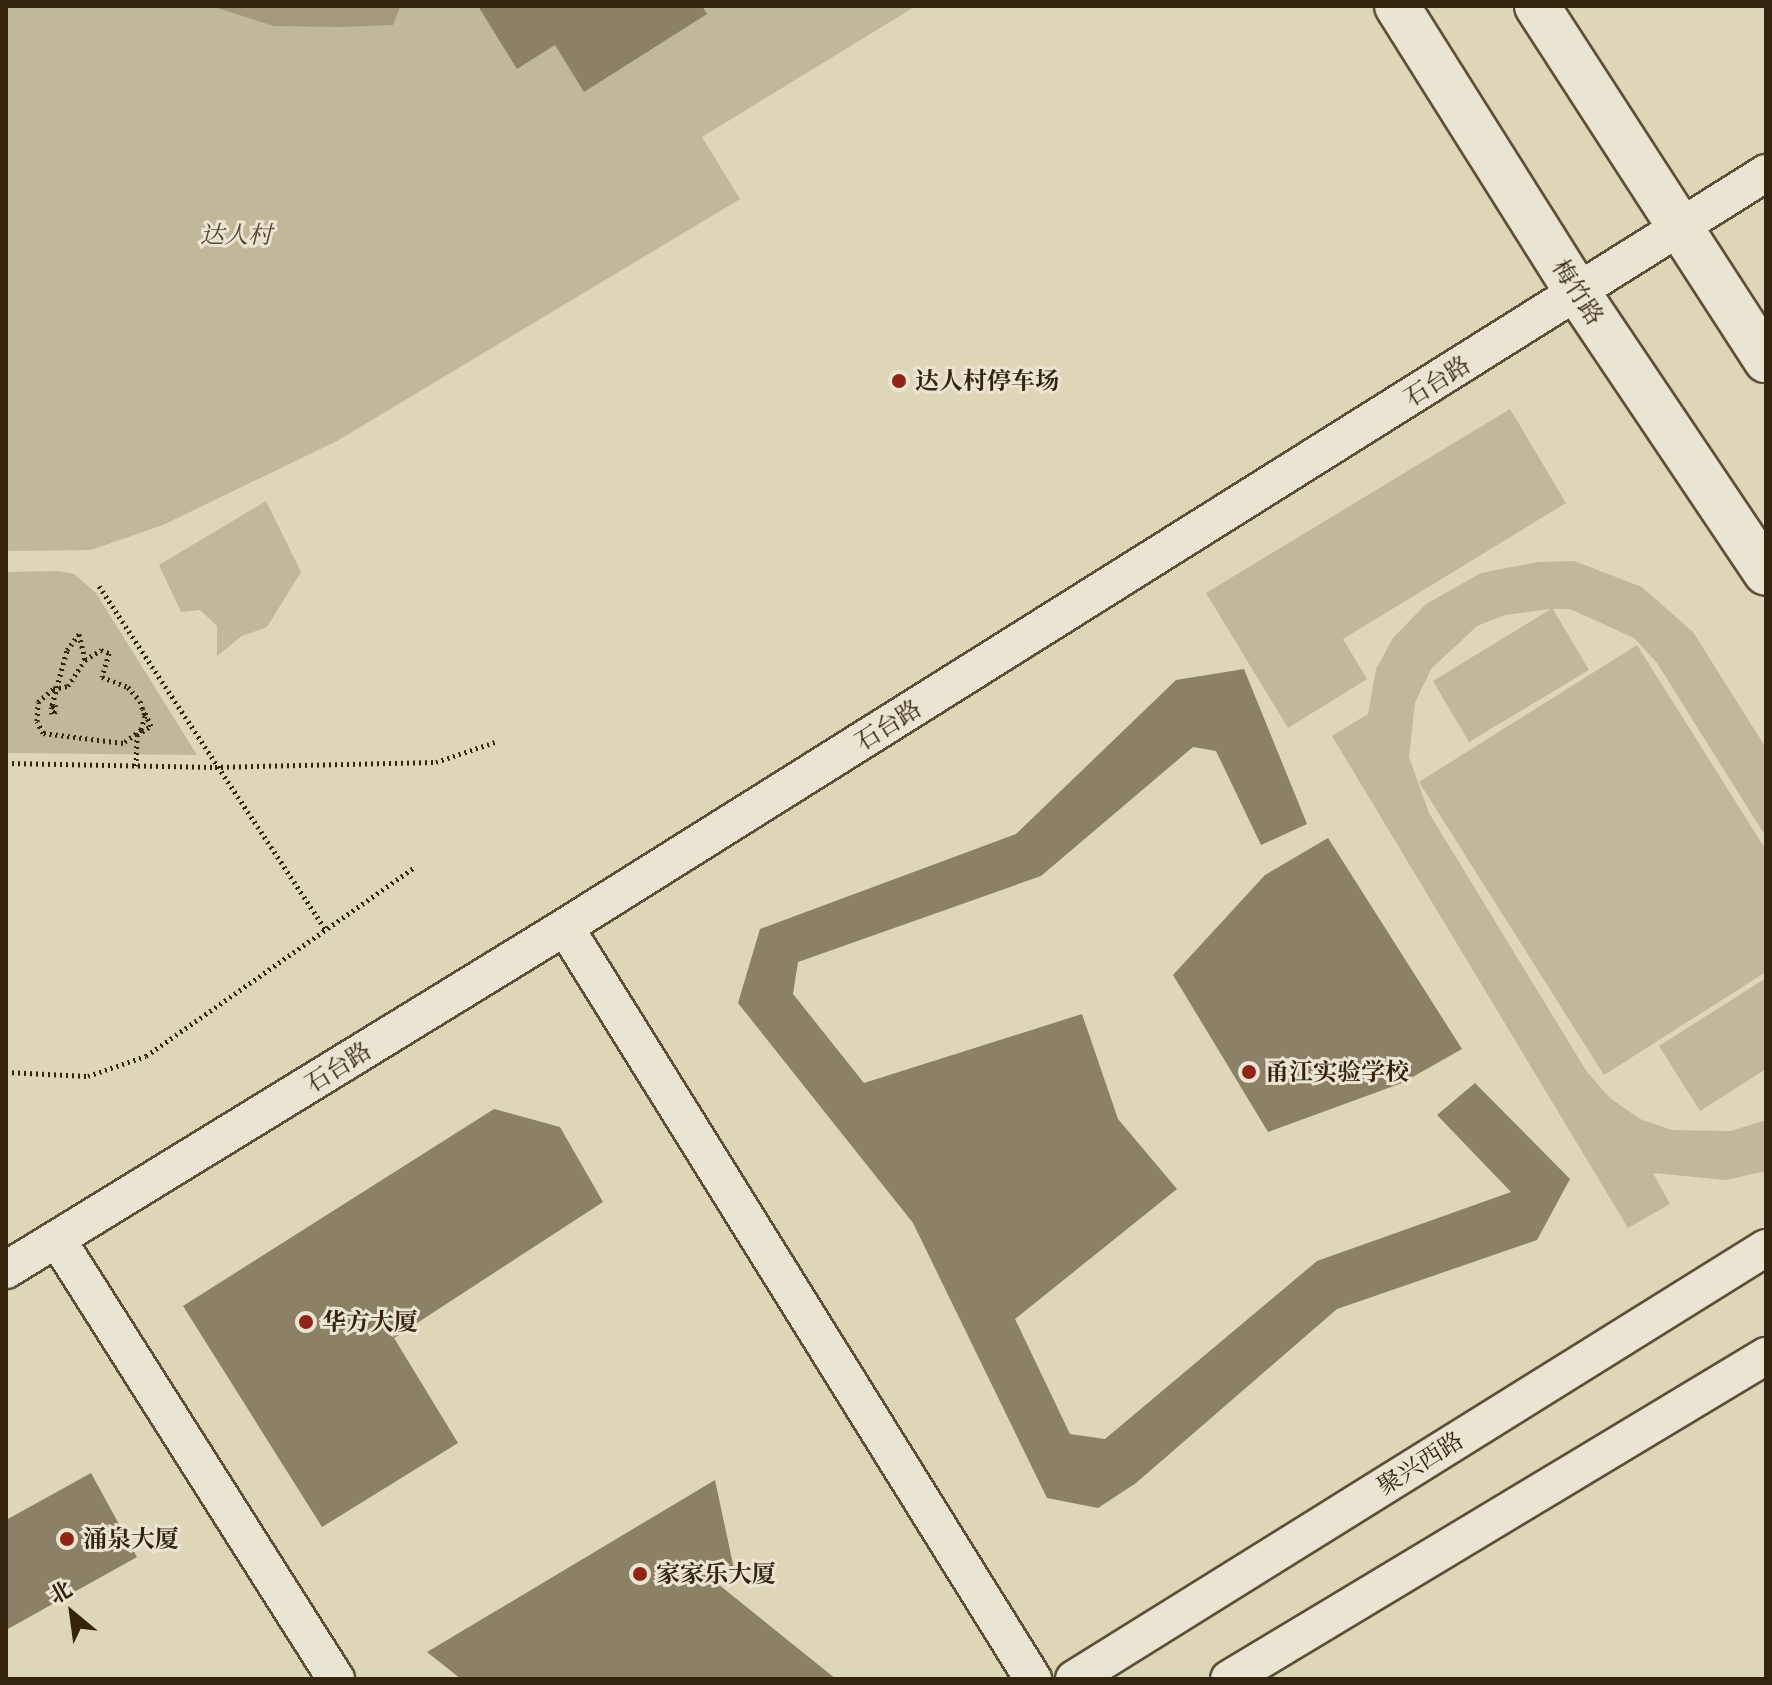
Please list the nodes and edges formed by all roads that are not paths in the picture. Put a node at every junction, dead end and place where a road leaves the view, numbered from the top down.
1 (1397, 6) edge
2 (1537, 6) edge
3 (1766, 173) edge
4 (1680, 229) junction
5 (1578, 293) junction
6 (1766, 360) edge
7 (1766, 573) edge
8 (565, 927) junction
9 (57, 1239) junction
10 (1766, 1248) edge
11 (6, 1270) edge
12 (1766, 1356) edge
13 (336, 1679) edge
14 (1033, 1679) edge
15 (1074, 1679) edge
16 (1229, 1679) edge

1 - 5 main road, 梅竹路
2 - 4 main road
3 - 4 street, 石台路
4 - 5 street, 石台路
4 - 6 main road
5 - 7 main road, 梅竹路
5 - 8 street, 石台路
8 - 9 street, 石台路
8 - 14 street
9 - 11 street, 石台路
9 - 13 street
10 - 15 street, 聚兴西路
12 - 16 street

